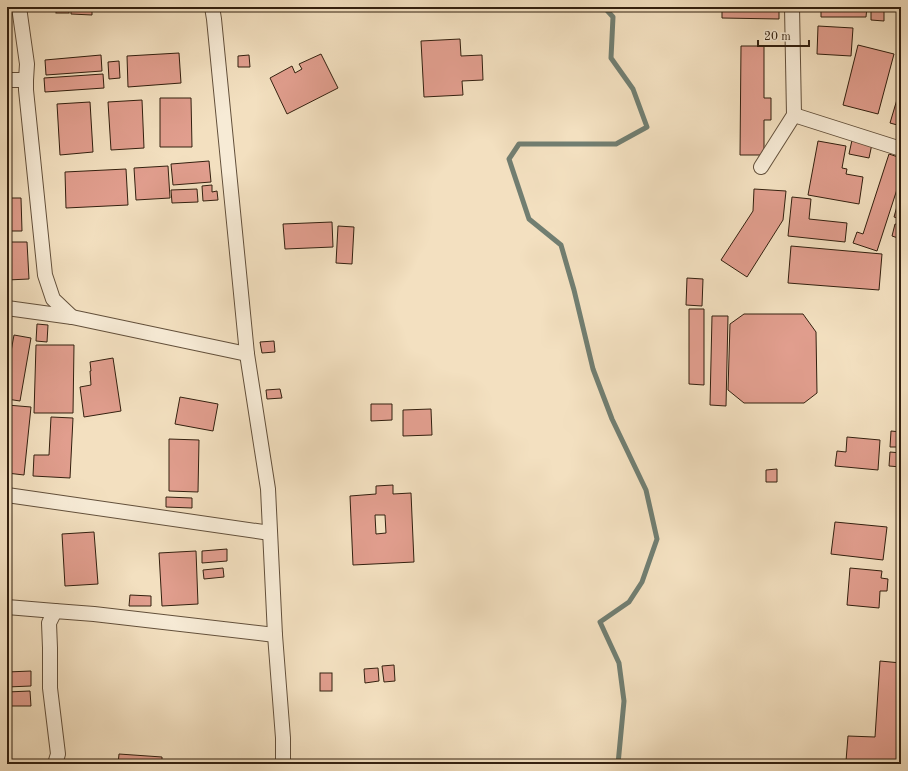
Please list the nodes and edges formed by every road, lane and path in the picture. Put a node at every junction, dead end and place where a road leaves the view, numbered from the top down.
1 (20, 7) edge
2 (212, 7) edge
3 (792, 7) edge
4 (7, 80) edge
5 (26, 80) junction
6 (794, 115) junction
7 (901, 149) edge
8 (761, 167) dead end
9 (7, 308) edge
10 (72, 317) junction
11 (247, 354) junction
12 (7, 495) edge
13 (270, 533) junction
14 (7, 607) edge
15 (55, 611) junction
16 (275, 635) junction
17 (57, 761) edge
18 (282, 764) edge

1 - 5 street
2 - 11 street
3 - 6 street
4 - 5 street
5 - 10 street
6 - 7 street
6 - 8 street
9 - 10 street
10 - 11 street
11 - 13 street
12 - 13 street
13 - 16 street
14 - 15 street
15 - 16 street
15 - 17 street
16 - 18 street

